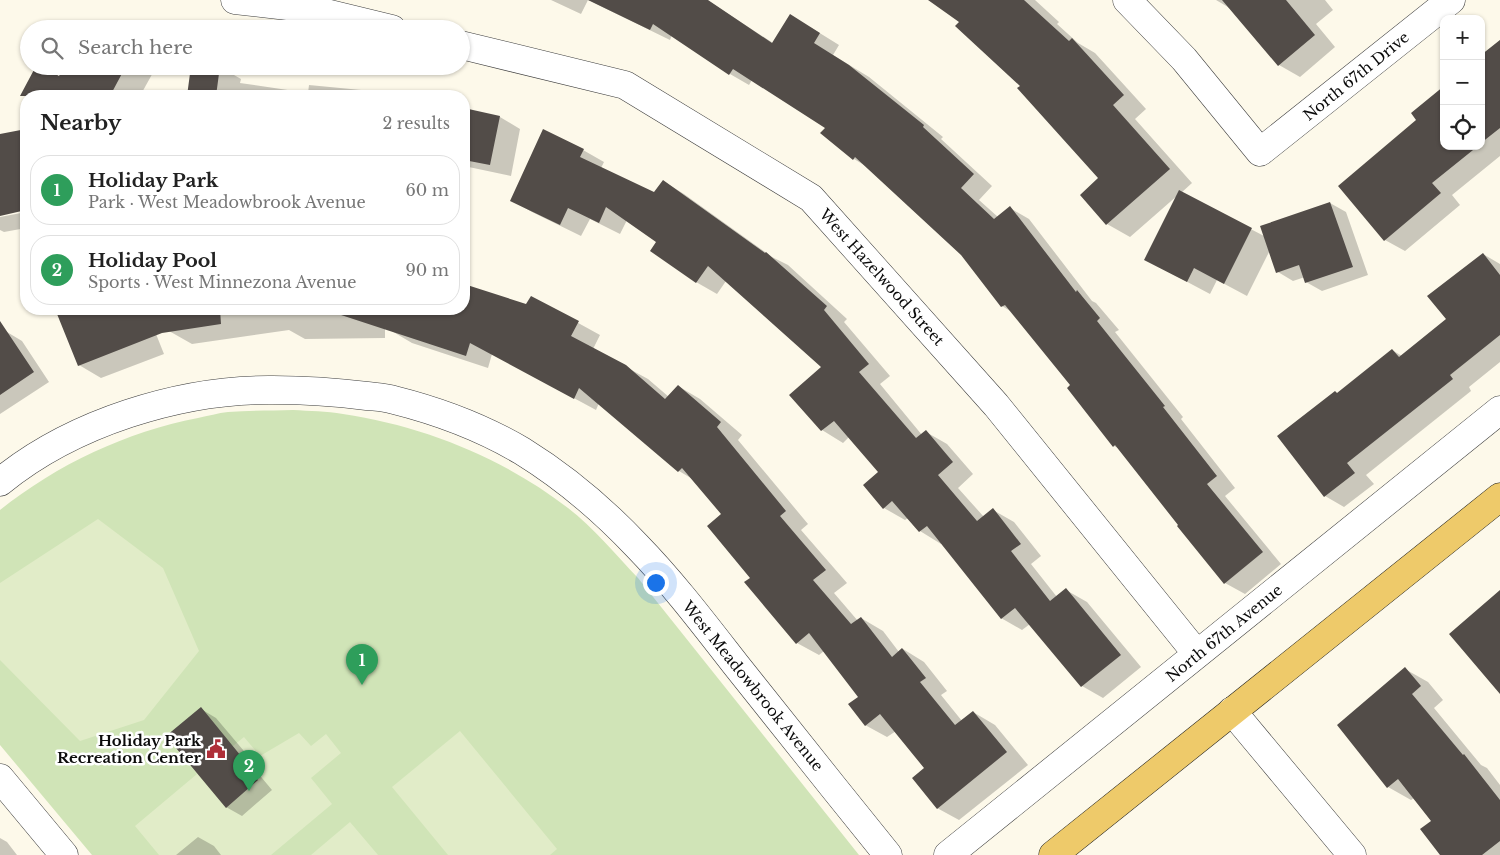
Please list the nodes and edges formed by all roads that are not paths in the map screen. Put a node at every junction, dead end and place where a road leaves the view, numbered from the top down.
1 (235, 0) edge
2 (1127, 0) edge
3 (1451, 0) edge
4 (355, 20) edge
5 (470, 47) edge
6 (1500, 410) edge
7 (0, 482) edge
8 (1500, 497) edge
9 (1197, 654) junction
10 (1232, 711) junction
11 (0, 778) edge
12 (64, 855) edge
13 (888, 855) edge
14 (948, 855) edge
15 (1053, 855) edge
16 (1352, 855) edge

1 - 4 street
2 - 3 street, North 67th Drive
5 - 9 street, West Hazelwood Street
6 - 9 street, North 67th Avenue
7 - 13 street, West Meadowbrook Avenue
8 - 10 main road
9 - 14 street, North 67th Avenue
10 - 15 main road
10 - 16 street
11 - 12 street

